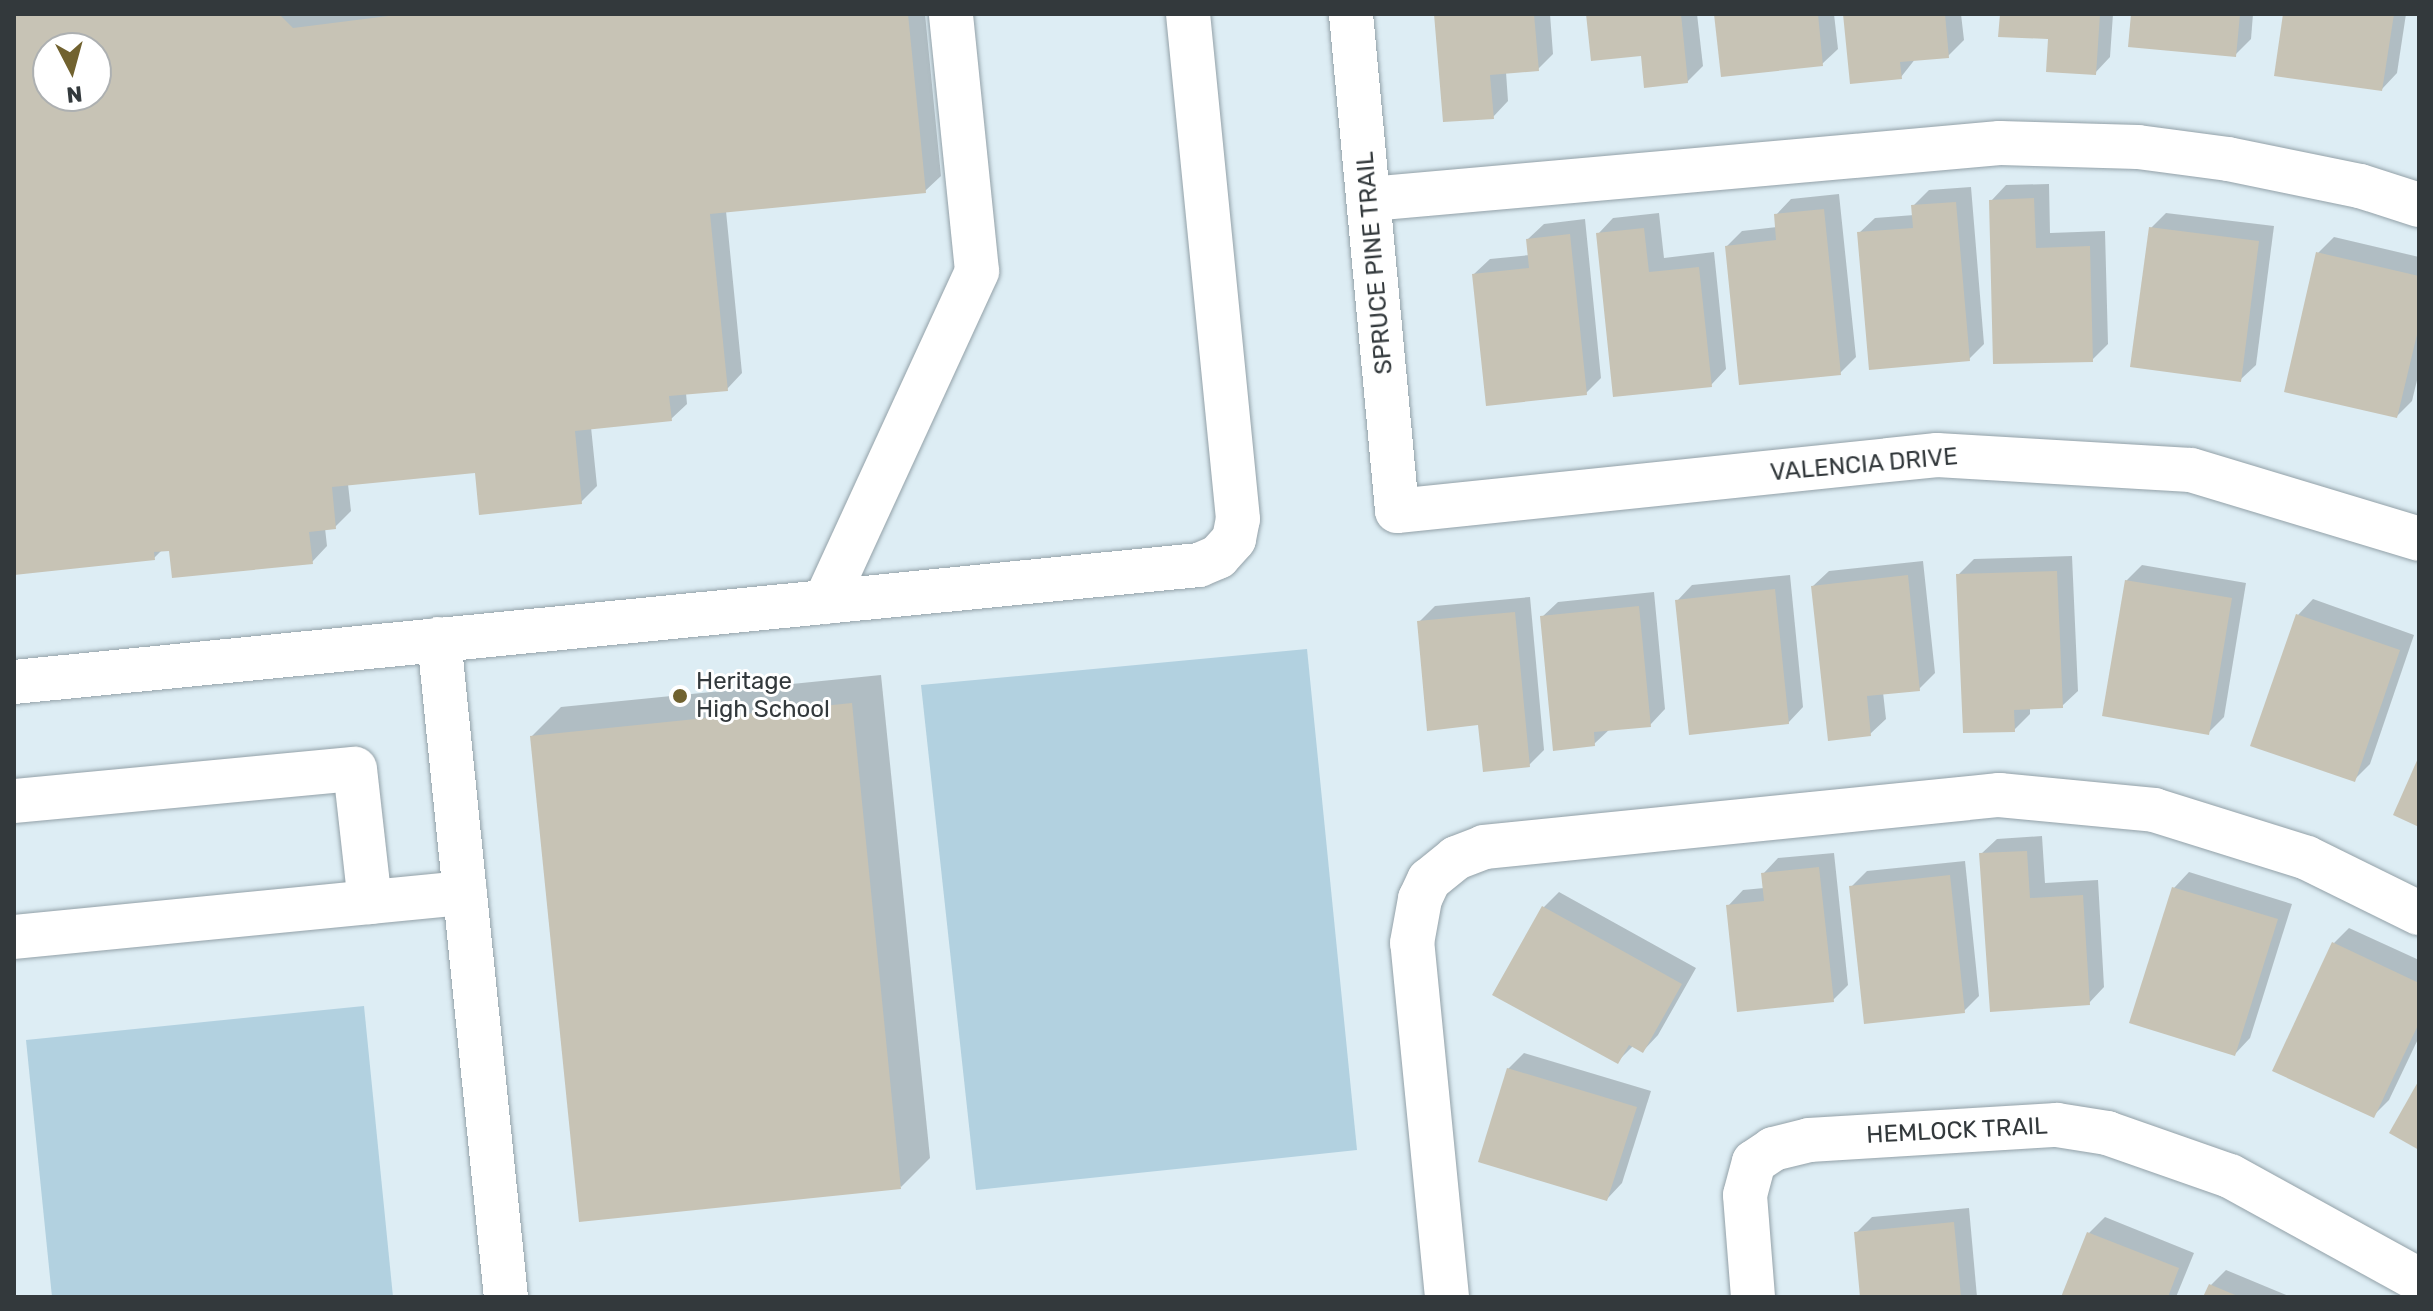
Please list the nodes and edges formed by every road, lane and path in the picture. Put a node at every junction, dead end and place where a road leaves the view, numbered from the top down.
1 (951, 14) edge
2 (1188, 14) edge
3 (1351, 14) edge
4 (1370, 199) junction
5 (2419, 205) edge
6 (1397, 511) joint
7 (2419, 539) edge
8 (825, 602) junction
9 (439, 639) junction
10 (14, 682) edge
11 (14, 801) edge
12 (465, 893) junction
13 (370, 902) junction
14 (2419, 913) edge
15 (14, 937) edge
16 (2419, 1280) edge
17 (506, 1297) edge
18 (1447, 1297) edge
19 (1753, 1297) edge

1 - 8 street
2 - 8 street
3 - 4 street, SPRUCE PINE TRAIL
4 - 5 street
4 - 6 street, SPRUCE PINE TRAIL
6 - 7 street, VALENCIA DRIVE
8 - 9 street
9 - 10 street
9 - 12 street
11 - 13 street
12 - 13 street
12 - 17 street
13 - 15 street
14 - 18 street
16 - 19 street, HEMLOCK TRAIL

